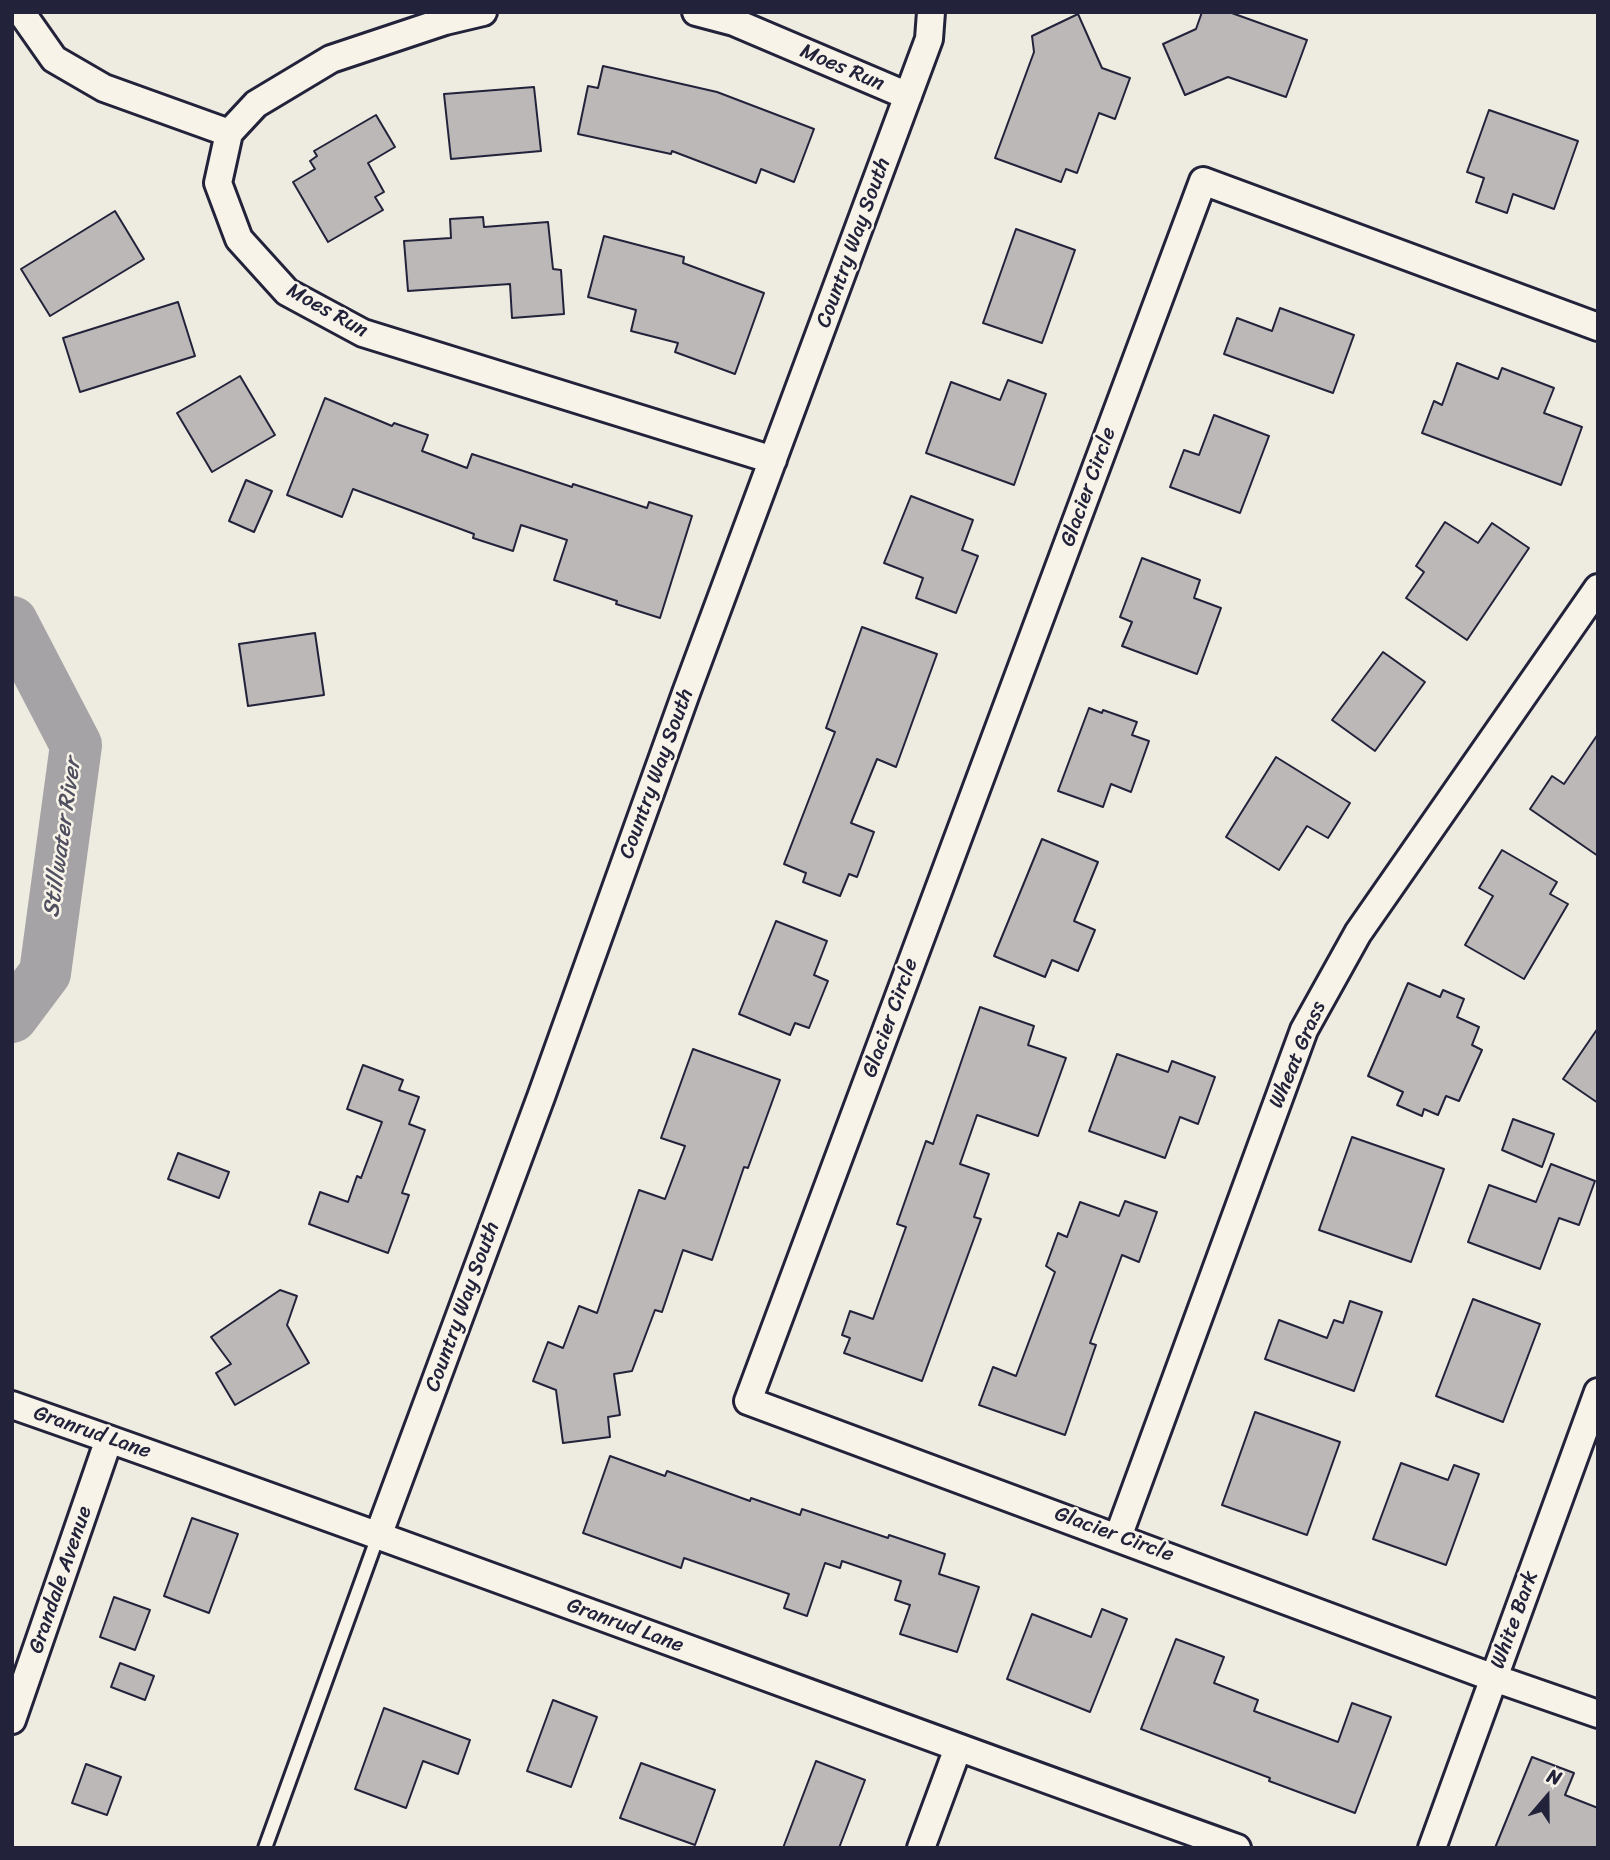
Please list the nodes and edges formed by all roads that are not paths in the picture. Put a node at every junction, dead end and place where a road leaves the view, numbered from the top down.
1 (21, 12) edge
2 (483, 12) edge
3 (696, 12) edge
4 (931, 12) edge
5 (908, 96) junction
6 (229, 134) junction
7 (1598, 327) edge
8 (773, 460) junction
9 (1598, 588) edge
10 (1598, 1392) edge
11 (12, 1405) edge
12 (109, 1439) junction
13 (378, 1536) junction
14 (1118, 1537) junction
15 (1494, 1678) junction
16 (1598, 1714) edge
17 (12, 1720) edge
18 (958, 1748) junction
19 (265, 1848) edge
20 (921, 1848) edge
21 (1237, 1848) edge
22 (1432, 1848) edge

1 - 6 street
2 - 6 street, Moes Run
3 - 5 street, Moes Run
4 - 5 street, Country Way South
5 - 8 street, Country Way South
6 - 8 street, Moes Run
7 - 14 street, Glacier Circle
8 - 13 street, Country Way South
9 - 14 street, Wheat Grass
10 - 15 street, White Bark
11 - 12 street, Granrud Lane
12 - 13 street, Granrud Lane
12 - 17 street, Grandale Avenue
13 - 18 street, Granrud Lane
13 - 19 lane
14 - 15 street, Glacier Circle
15 - 16 street, Glacier Circle
15 - 22 street, White Bark
18 - 20 street
18 - 21 street, Granrud Lane

